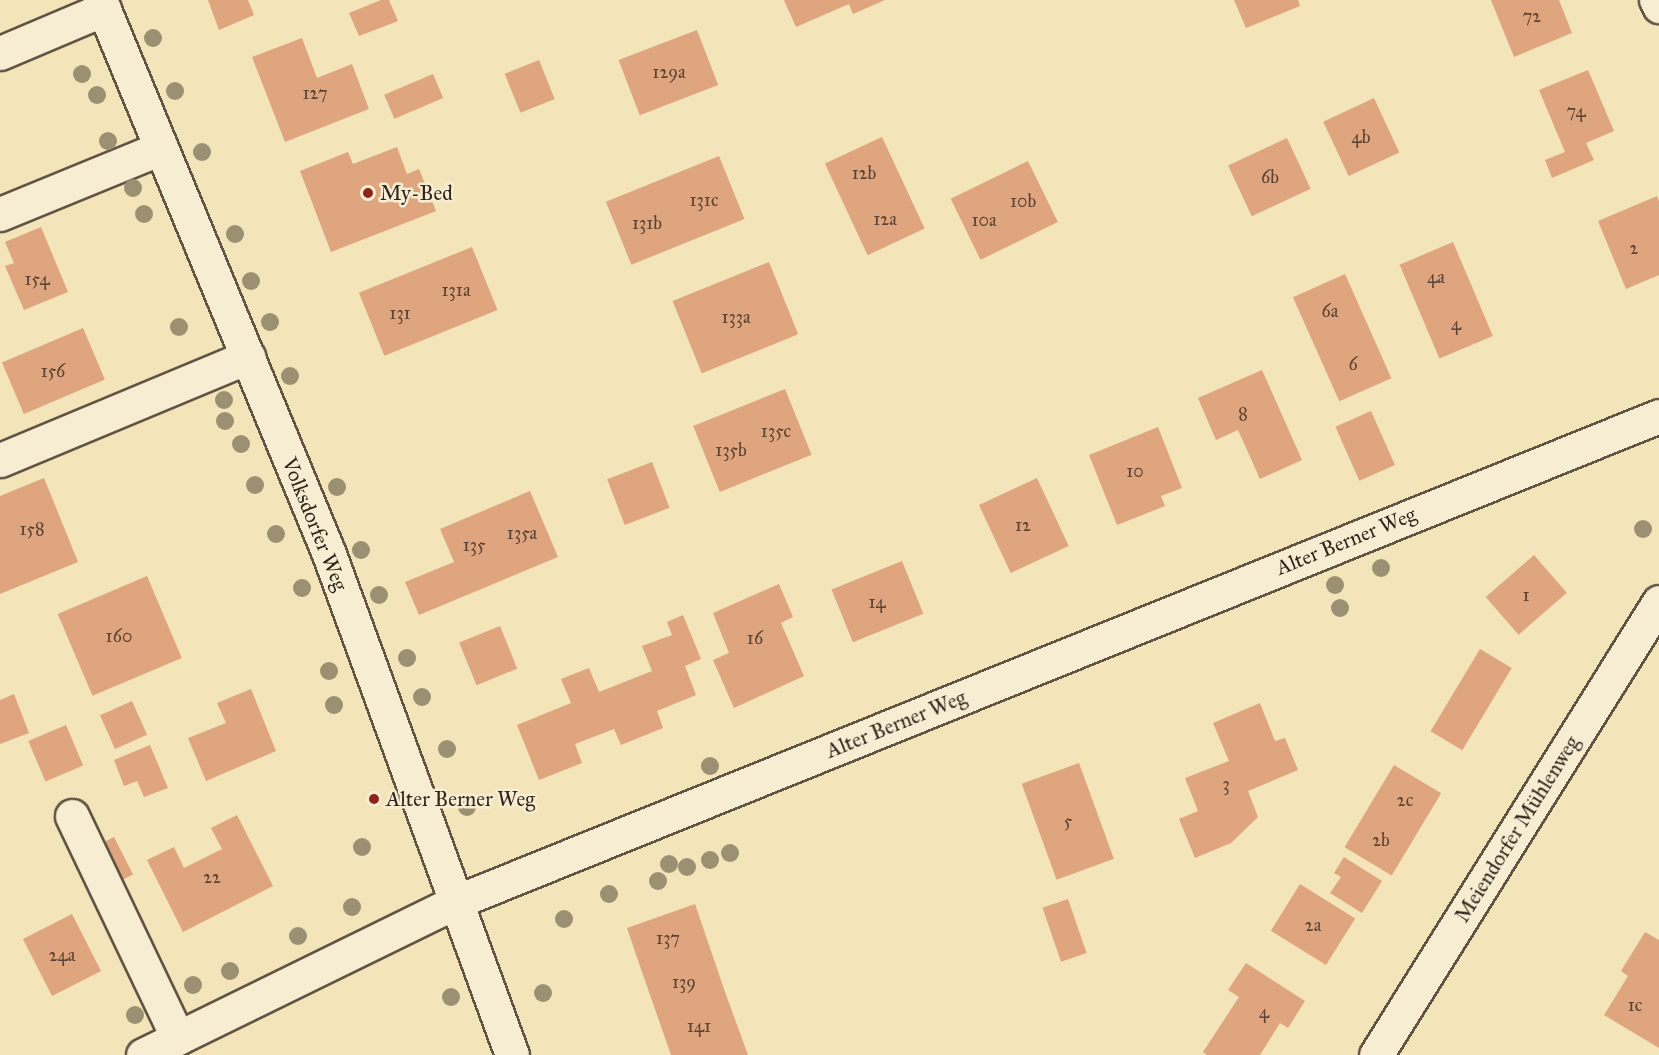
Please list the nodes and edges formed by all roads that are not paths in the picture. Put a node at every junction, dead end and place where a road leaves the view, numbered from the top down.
1 (1656, 0) edge
2 (102, 4) edge
3 (1659, 6) edge
4 (0, 53) edge
5 (161, 148) junction
6 (0, 214) edge
7 (248, 357) junction
8 (1659, 416) edge
9 (0, 460) edge
10 (1659, 602) edge
11 (72, 816) dead end
12 (458, 901) junction
13 (178, 1038) junction
14 (143, 1055) edge
15 (512, 1055) edge
16 (1376, 1055) edge

1 - 3 street
2 - 4 street
2 - 5 street, Volksdorfer Weg
5 - 6 street
5 - 7 street, Volksdorfer Weg
7 - 9 street
7 - 12 street, Volksdorfer Weg
8 - 12 street, Alter Berner Weg
10 - 16 street, Meiendorfer Mühlenweg
11 - 13 street
12 - 13 street, Alter Berner Weg
12 - 15 street, Volksdorfer Weg
13 - 14 street, Alter Berner Weg

